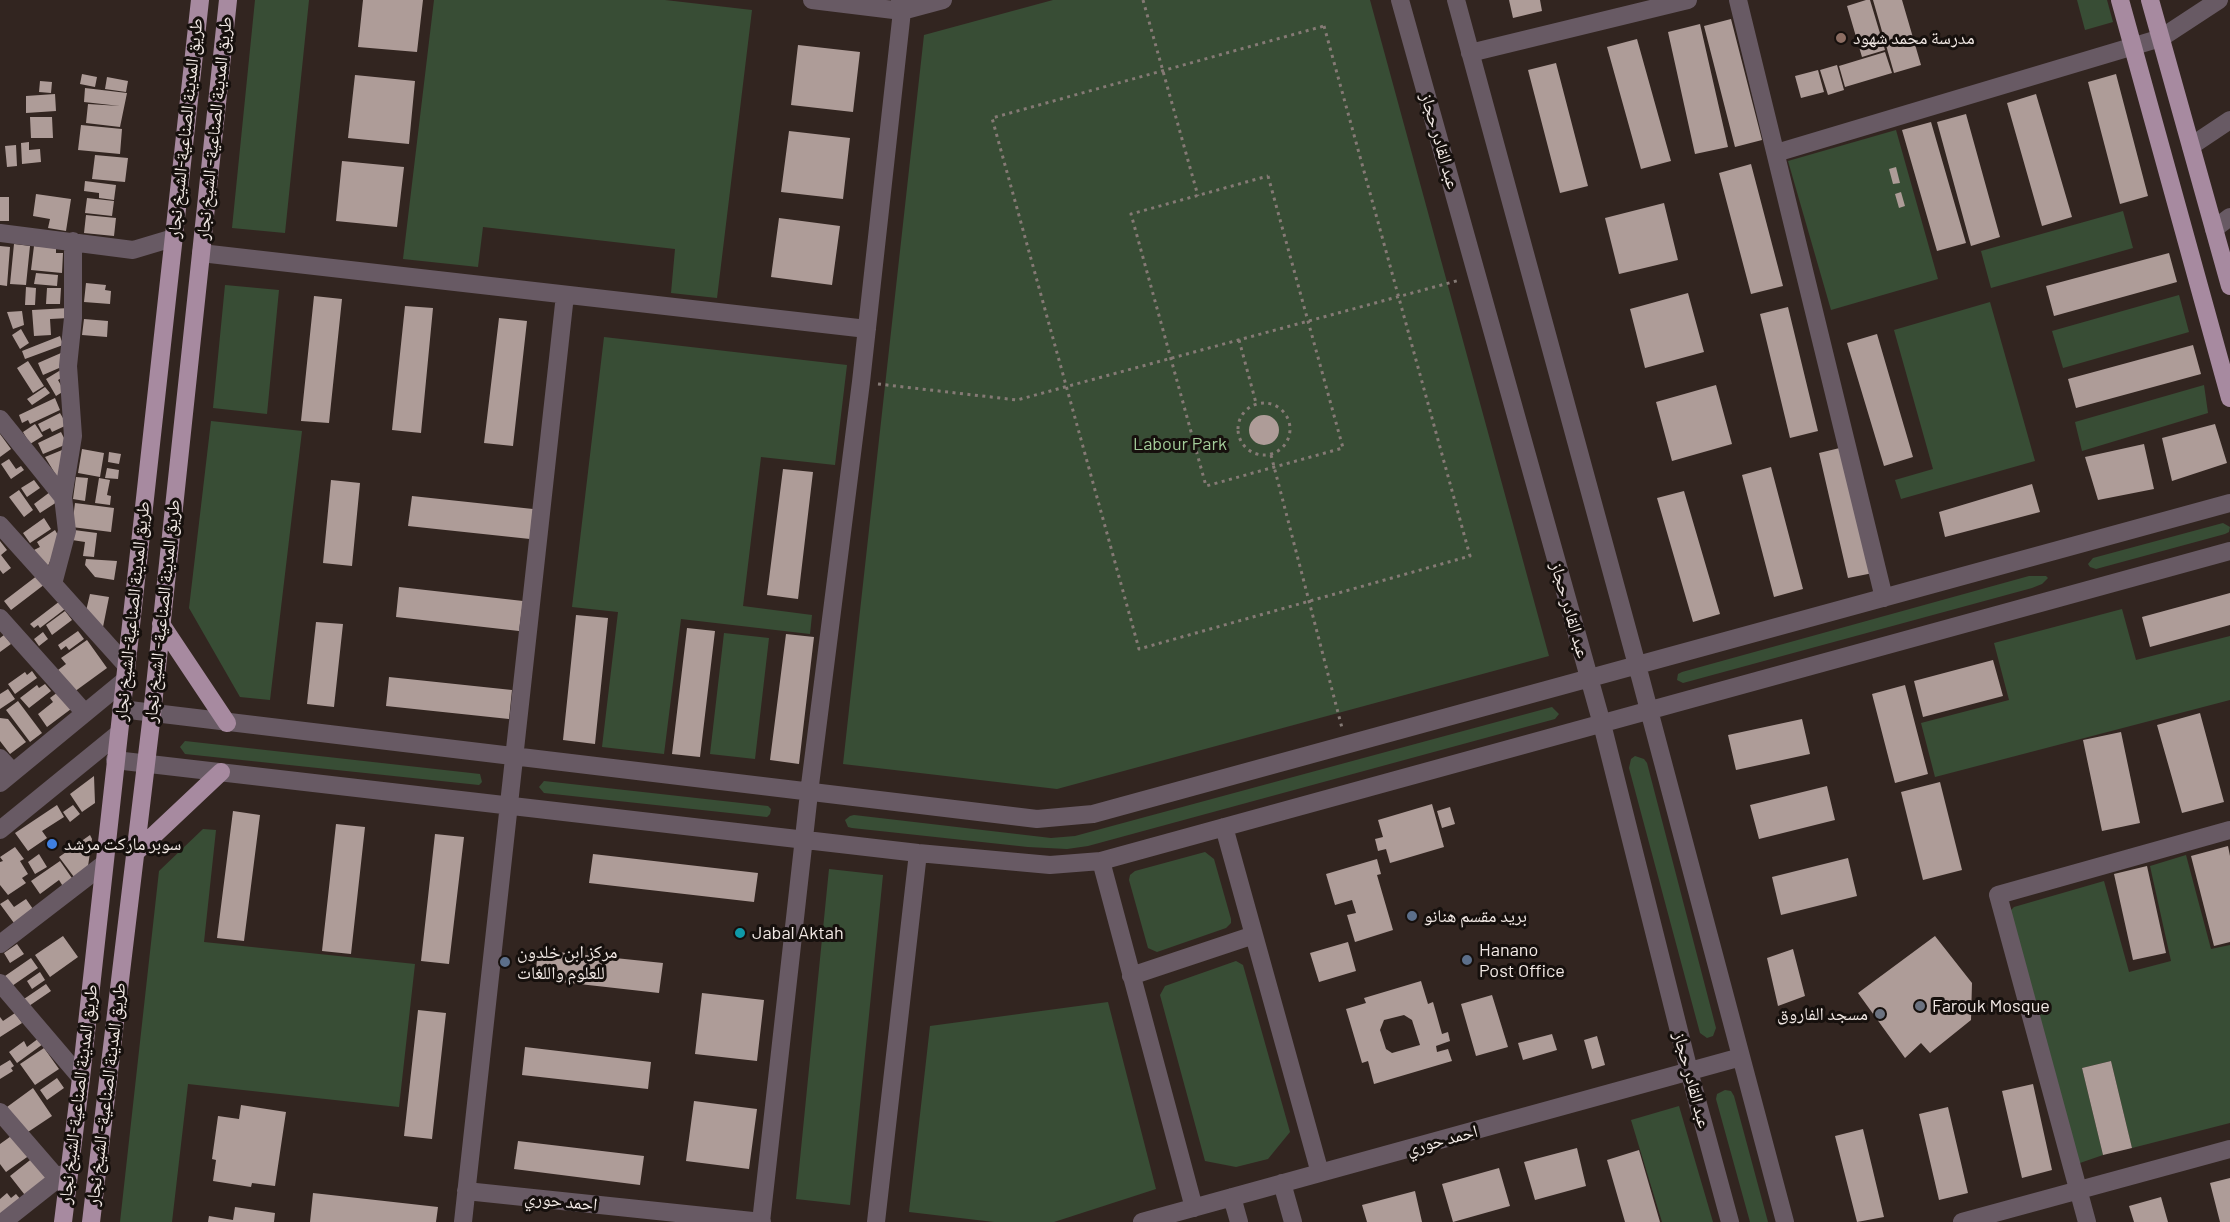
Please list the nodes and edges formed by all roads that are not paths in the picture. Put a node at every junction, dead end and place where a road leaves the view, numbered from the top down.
1 (200, 0) edge
2 (228, 0) edge
3 (812, 0) edge
4 (943, 0) edge
5 (1400, 0) edge
6 (1456, 0) edge
7 (1688, 0) edge
8 (1738, 0) edge
9 (2120, 0) edge
10 (2150, 0) edge
11 (2219, 0) edge
12 (901, 6) edge
13 (2161, 38) junction
14 (2133, 47) junction
15 (1470, 53) junction
16 (2230, 120) edge
17 (2191, 146) junction
18 (1776, 153) junction
19 (2230, 217) edge
20 (2214, 229) junction
21 (0, 232) edge
22 (173, 238) junction
23 (73, 241) junction
24 (201, 254) junction
25 (2230, 286) edge
26 (566, 295) junction
27 (867, 329) junction
28 (2230, 398) edge
29 (0, 419) edge
30 (63, 497) junction
31 (2230, 503) edge
32 (0, 525) edge
33 (2230, 551) edge
34 (53, 584) junction
35 (1884, 598) junction
36 (0, 618) edge
37 (161, 624) junction
38 (1637, 665) junction
39 (125, 673) junction
40 (1589, 678) junction
41 (121, 709) junction
42 (1650, 710) junction
43 (85, 713) junction
44 (152, 714) junction
45 (226, 723) junction
46 (1602, 724) junction
47 (118, 734) junction
48 (514, 757) junction
49 (0, 758) edge
50 (115, 760) junction
51 (146, 764) junction
52 (221, 772) junction
53 (6, 778) edge
54 (809, 793) junction
55 (509, 806) junction
56 (1224, 827) junction
57 (0, 830) edge
58 (2230, 830) edge
59 (804, 840) junction
60 (135, 853) junction
61 (918, 853) junction
62 (1101, 861) junction
63 (104, 864) junction
64 (1254, 935) junction
65 (0, 944) edge
66 (1131, 976) junction
67 (0, 983) edge
68 (1741, 1057) junction
69 (1689, 1071) junction
70 (81, 1078) junction
71 (0, 1112) edge
72 (2230, 1149) edge
73 (1320, 1173) junction
74 (63, 1175) junction
75 (1282, 1184) junction
76 (466, 1191) junction
77 (2078, 1191) junction
78 (1232, 1197) junction
79 (1194, 1208) junction
80 (3, 1222) edge
81 (63, 1222) edge
82 (91, 1222) edge
83 (463, 1222) edge
84 (762, 1222) edge
85 (876, 1222) edge
86 (1142, 1222) edge
87 (1239, 1222) edge
88 (1293, 1222) edge
89 (1730, 1222) edge
90 (1785, 1222) edge
91 (1962, 1222) edge
92 (2087, 1222) edge

1 - 22 main road, طريق المدينة الصناعية-الشيخ نجار
2 - 24 main road, طريق المدينة الصناعية- الشيخ نجار
3 - 12 street
4 - 12 street
5 - 40 street, عبد القادر حجاز
6 - 15 street
7 - 15 street
8 - 18 street
9 - 14 main road
10 - 13 main road
11 - 13 street
12 - 27 street
13 - 14 street
13 - 17 main road
14 - 18 street
14 - 28 main road
15 - 38 street
16 - 17 street
17 - 20 main road
18 - 35 street
19 - 20 street
20 - 25 main road
21 - 23 street
22 - 23 street
22 - 39 main road, طريق المدينة الصناعية-الشيخ نجار
23 - 30 street
24 - 26 street
24 - 37 main road, طريق المدينة الصناعية- الشيخ نجار
26 - 27 street
26 - 48 street
27 - 54 street
29 - 30 street
30 - 34 street
31 - 35 street
32 - 34 street
33 - 42 street
34 - 39 street
35 - 38 street
36 - 43 street
37 - 44 main road, طريق المدينة الصناعية- الشيخ نجار
37 - 45 main road
38 - 40 street
38 - 42 street
39 - 41 main road, طريق المدينة الصناعية-الشيخ نجار
39 - 43 street
40 - 46 street, عبد القادر حجاز
40 - 54 street
41 - 44 street
41 - 47 main road, طريق المدينة الصناعية-الشيخ نجار
42 - 46 street
42 - 68 street
43 - 53 street
44 - 45 street
44 - 51 main road, طريق المدينة الصناعية- الشيخ نجار
45 - 48 street
46 - 56 street
46 - 69 street, عبد القادر حجاز
47 - 50 main road, طريق المدينة الصناعية-الشيخ نجار
47 - 57 street
48 - 54 street
48 - 55 street
49 - 53 street
50 - 51 street
50 - 63 main road, طريق المدينة الصناعية-الشيخ نجار
51 - 52 street
51 - 60 main road, طريق المدينة الصناعية- الشيخ نجار
52 - 55 street
52 - 60 main road
54 - 59 street
55 - 59 street
55 - 76 street
56 - 62 street
56 - 64 street
58 - 77 street
59 - 61 street
59 - 84 street
60 - 82 main road, طريق المدينة الصناعية- الشيخ نجار
61 - 62 street
61 - 85 street
62 - 66 street
63 - 65 street
63 - 70 main road, طريق المدينة الصناعية-الشيخ نجار
64 - 66 street
64 - 73 street
66 - 79 street
67 - 70 street
68 - 69 street, احمد حوري
68 - 90 street
69 - 73 street, احمد حوري
69 - 89 street, عبد القادر حجاز
70 - 74 main road, طريق المدينة الصناعية-الشيخ نجار
71 - 74 street
72 - 77 street
73 - 75 street, احمد حوري
74 - 80 street
74 - 81 main road, طريق المدينة الصناعية-الشيخ نجار
75 - 78 street, احمد حوري
75 - 88 street
76 - 83 street
76 - 84 street, احمد حوري
77 - 91 street
77 - 92 street
78 - 79 street, احمد حوري
78 - 87 street
79 - 86 street, احمد حوري

